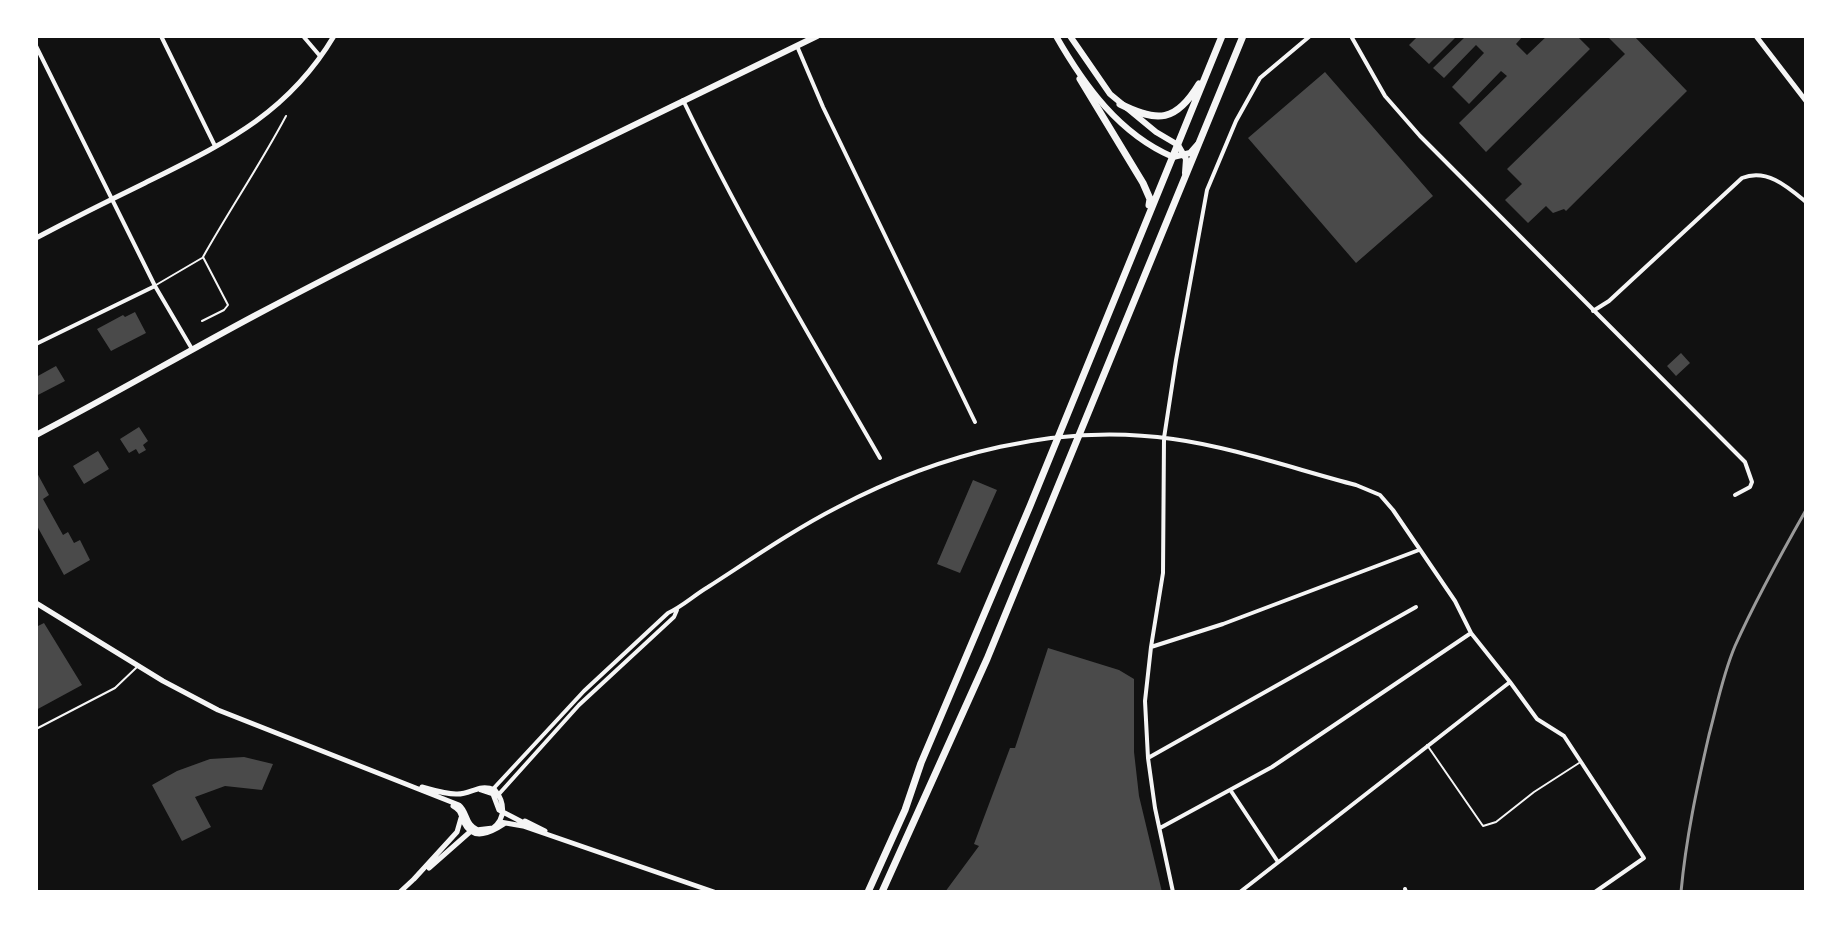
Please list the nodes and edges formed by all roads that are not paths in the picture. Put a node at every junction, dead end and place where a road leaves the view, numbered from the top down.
1 (161, 36) edge
2 (303, 36) edge
3 (334, 36) edge
4 (817, 36) edge
5 (1056, 36) edge
6 (1070, 36) edge
7 (1222, 36) edge
8 (1243, 36) edge
9 (1310, 36) edge
10 (1351, 36) edge
11 (1756, 36) edge
12 (36, 46) edge
13 (797, 46) junction
14 (320, 56) junction
15 (1211, 65) junction
16 (1080, 79) junction
17 (683, 100) junction
18 (1806, 101) edge
19 (1120, 104) junction
20 (286, 116) dead end
21 (1199, 143) junction
22 (1178, 145) junction
23 (215, 146) junction
24 (1185, 155) junction
25 (1173, 157) junction
26 (1185, 173) junction
27 (112, 199) junction
28 (1806, 202) edge
29 (1147, 218) junction
30 (36, 238) edge
31 (203, 257) junction
32 (155, 286) junction
33 (1593, 311) junction
34 (202, 321) dead end
35 (36, 344) edge
36 (193, 351) junction
37 (975, 422) dead end
38 (36, 435) edge
39 (1078, 437) junction
40 (1164, 438) junction
41 (1058, 439) junction
42 (880, 458) dead end
43 (1735, 495) dead end
44 (1420, 550) junction
45 (36, 603) edge
46 (1416, 607) dead end
47 (1471, 633) junction
48 (1151, 647) junction
49 (138, 666) junction
50 (1510, 682) junction
51 (36, 729) edge
52 (1427, 744) junction
53 (1148, 758) junction
54 (1582, 762) junction
55 (401, 782) junction
56 (481, 790) junction
57 (1230, 790) junction
58 (496, 792) junction
59 (466, 795) junction
60 (460, 808) junction
61 (503, 810) junction
62 (462, 817) junction
63 (501, 823) junction
64 (1160, 828) junction
65 (475, 832) junction
66 (560, 839) junction
67 (1278, 862) junction
68 (414, 879) junction
69 (400, 892) edge
70 (714, 892) edge
71 (868, 892) edge
72 (882, 892) edge
73 (1173, 892) edge
74 (1240, 892) edge
75 (1595, 892) edge

1 - 23 street
2 - 14 street
3 - 14 street
4 - 13 main road
5 - 16 main road
6 - 19 main road
7 - 15 main road
8 - 21 main road
9 - 40 street
10 - 33 street
11 - 18 street
12 - 27 street
13 - 17 main road
13 - 37 street
14 - 23 street
15 - 19 main road
15 - 22 main road
16 - 25 main road
16 - 29 main road
17 - 36 main road
17 - 42 street
19 - 22 main road
20 - 31 lane
21 - 24 main road
21 - 26 main road
22 - 24 main road
22 - 25 main road
23 - 27 street
24 - 25 main road
24 - 26 main road
25 - 29 main road
26 - 39 main road
27 - 30 street
27 - 32 street
28 - 33 street
29 - 41 main road
31 - 32 lane
31 - 34 lane
32 - 35 street
32 - 36 street
33 - 43 street
36 - 38 main road
39 - 40 street
39 - 41 street
39 - 72 main road
40 - 44 street
40 - 48 street
41 - 58 street
41 - 71 main road
44 - 47 street
44 - 48 street
45 - 49 street
46 - 53 street
47 - 50 street
47 - 57 street
48 - 53 street
49 - 51 lane
49 - 55 street
50 - 52 street
50 - 54 street
52 - 54 lane
52 - 67 street
53 - 64 street
54 - 75 street
55 - 59 street
55 - 60 street
56 - 58 street
56 - 59 street
56 - 61 street
57 - 64 street
57 - 67 street
58 - 59 street
58 - 61 street
59 - 60 street
60 - 62 street
60 - 65 street
60 - 68 street
61 - 63 street
61 - 66 street
62 - 65 street
62 - 68 street
63 - 65 street
63 - 66 street
64 - 73 street
65 - 68 street
66 - 70 street
67 - 74 street
68 - 69 street

